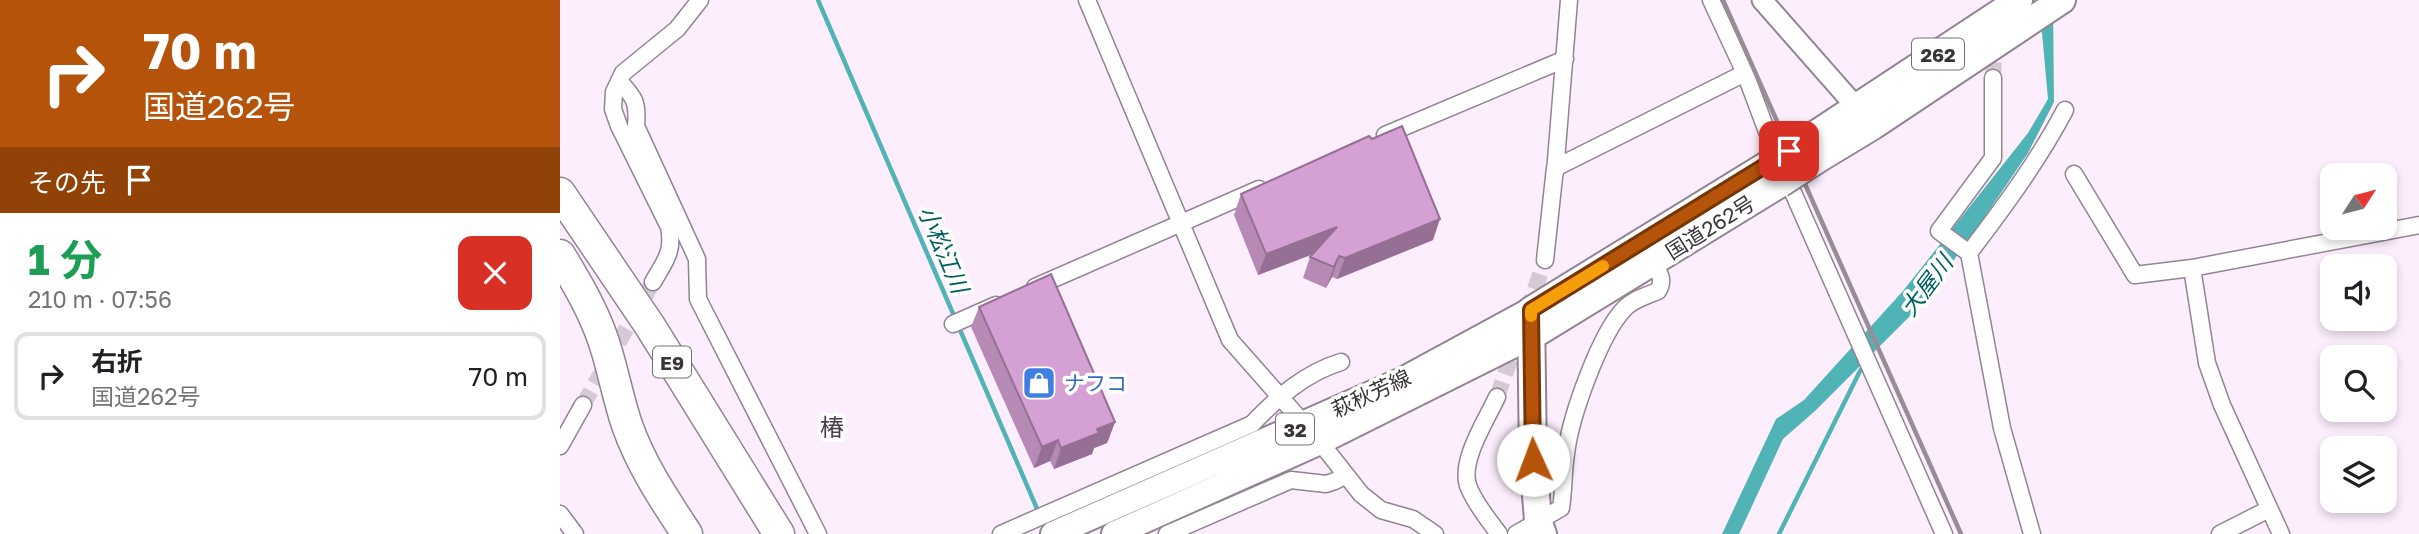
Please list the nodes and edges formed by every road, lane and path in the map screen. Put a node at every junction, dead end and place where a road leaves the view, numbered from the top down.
1 (700, 0) edge
2 (1087, 0) edge
3 (1569, 0) edge
4 (1711, 0) edge
5 (1762, 0) edge
6 (2062, 0) edge
7 (2024, 10) edge
8 (1565, 59) junction
9 (1745, 73) junction
10 (1993, 78) tunnel mouth
11 (619, 81) junction
12 (2065, 110) dead end
13 (1865, 117) junction
14 (1372, 141) edge
15 (1555, 173) junction
16 (1775, 173) junction
17 (2074, 174) dead end
18 (1269, 184) edge
19 (560, 193) edge
20 (1179, 223) junction
21 (2419, 225) edge
22 (1968, 252) junction
23 (560, 255) edge
24 (1545, 260) tunnel mouth
25 (1653, 262) junction
26 (2192, 268) junction
27 (653, 282) tunnel mouth
28 (1531, 323) junction
29 (953, 324) dead end
30 (1341, 362) dead end
31 (1278, 396) junction
32 (1497, 397) tunnel mouth
33 (583, 405) tunnel mouth
34 (1312, 434) junction
35 (560, 446) edge
36 (1346, 475) junction
37 (2269, 509) junction
38 (560, 514) edge
39 (1540, 527) edge
40 (575, 534) edge
41 (687, 534) edge
42 (779, 534) edge
43 (818, 534) edge
44 (1001, 534) edge
45 (1053, 534) edge
46 (1114, 534) edge
47 (1167, 534) edge
48 (1435, 534) edge
49 (1499, 534) edge
50 (1516, 534) edge
51 (1944, 534) edge
52 (2032, 534) edge
53 (2221, 534) edge
54 (2281, 534) edge

1 - 11 street
2 - 20 street
3 - 8 street
4 - 9 street
5 - 13 street
6 - 7 highway, 国道262号 / 262
7 - 13 highway, 国道262号 / 262
8 - 14 street
8 - 15 street
9 - 15 street
9 - 51 street
10 - 22 street
11 - 27 street
11 - 43 street
12 - 22 street
13 - 16 highway, 国道262号 / 262, bridge
15 - 24 street
16 - 25 highway, 国道262号 / 262
16 - 28 highway, 国道262号 / 262
17 - 26 street
18 - 20 street
19 - 42 highway, E9
20 - 29 street
20 - 31 street
21 - 26 street
22 - 52 street
23 - 41 highway
25 - 28 highway, 国道262号 / 262
25 - 39 street
26 - 37 street
28 - 34 main road, 萩秋芳線 / 32
28 - 39 highway
30 - 31 street
31 - 34 street
31 - 44 street
32 - 49 street
33 - 35 street
34 - 36 street
34 - 45 main road, 萩秋芳線 / 32
34 - 46 main road, 萩秋芳線 / 32
36 - 47 street
36 - 48 street
37 - 53 street
37 - 54 street
38 - 40 street
39 - 50 street

